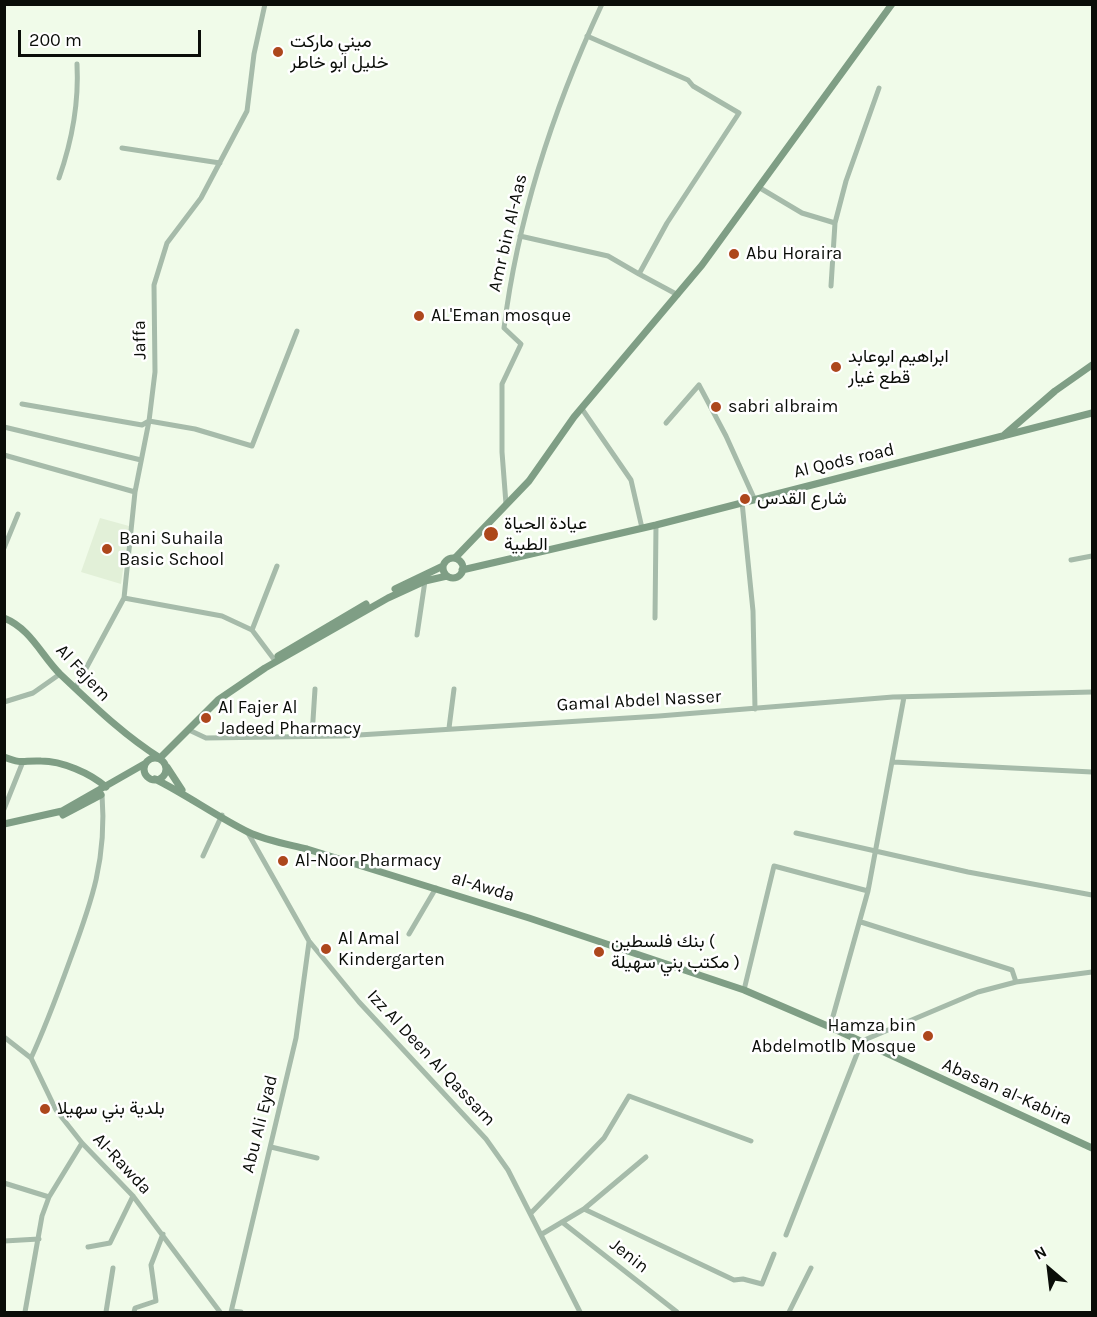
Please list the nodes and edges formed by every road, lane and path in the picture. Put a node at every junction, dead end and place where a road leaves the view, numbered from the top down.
1 (265, 4) edge
2 (602, 4) edge
3 (892, 4) edge
4 (587, 36) junction
5 (77, 64) dead end
6 (879, 88) dead end
7 (122, 148) dead end
8 (219, 164) junction
9 (59, 178) dead end
10 (760, 188) junction
11 (835, 223) junction
12 (520, 236) junction
13 (639, 274) junction
14 (831, 286) dead end
15 (678, 295) junction
16 (297, 331) dead end
17 (1092, 365) edge
18 (22, 404) dead end
19 (582, 409) junction
20 (1092, 413) edge
21 (149, 421) junction
22 (666, 423) dead end
23 (4, 427) edge
24 (1001, 437) junction
25 (4, 455) edge
26 (141, 460) junction
27 (135, 492) junction
28 (754, 498) junction
29 (742, 502) junction
30 (506, 504) junction
31 (18, 514) dead end
32 (657, 525) junction
33 (642, 528) junction
34 (4, 548) edge
35 (1092, 556) edge
36 (455, 558) junction
37 (1071, 560) dead end
38 (277, 566) dead end
39 (443, 566) junction
40 (462, 570) junction
41 (447, 576) junction
42 (425, 581) junction
43 (124, 598) junction
44 (4, 618) edge
45 (655, 618) dead end
46 (252, 630) junction
47 (417, 636) dead end
48 (275, 661) junction
49 (60, 674) junction
50 (76, 687) junction
51 (315, 689) dead end
52 (454, 689) dead end
53 (1092, 692) edge
54 (904, 697) junction
55 (4, 702) edge
56 (754, 709) junction
57 (449, 728) junction
58 (189, 730) junction
59 (312, 736) junction
60 (174, 746) junction
61 (142, 747) junction
62 (4, 757) edge
63 (160, 758) junction
64 (893, 762) junction
65 (147, 763) junction
66 (21, 764) junction
67 (166, 766) junction
68 (1092, 772) edge
69 (124, 778) junction
70 (153, 779) junction
71 (106, 788) junction
72 (183, 792) junction
73 (4, 809) edge
74 (222, 815) junction
75 (4, 826) edge
76 (248, 832) junction
77 (796, 833) dead end
78 (876, 852) junction
79 (203, 856) dead end
80 (436, 888) junction
81 (868, 891) junction
82 (1092, 895) edge
83 (861, 922) junction
84 (409, 934) dead end
85 (309, 941) junction
86 (1092, 972) edge
87 (1016, 982) junction
88 (744, 990) junction
89 (778, 1004) joint
90 (830, 1026) junction
91 (4, 1036) edge
92 (862, 1041) junction
93 (31, 1058) junction
94 (751, 1141) dead end
95 (82, 1143) junction
96 (271, 1147) junction
97 (1092, 1148) edge
98 (646, 1157) dead end
99 (317, 1158) dead end
100 (4, 1183) edge
101 (133, 1196) junction
102 (49, 1197) junction
103 (584, 1209) junction
104 (531, 1213) junction
105 (562, 1222) junction
106 (163, 1234) junction
107 (542, 1234) junction
108 (786, 1235) dead end
109 (39, 1239) junction
110 (4, 1241) edge
111 (88, 1247) dead end
112 (774, 1254) dead end
113 (811, 1268) dead end
114 (113, 1269) dead end
115 (25, 1312) edge
116 (106, 1312) edge
117 (135, 1312) edge
118 (220, 1312) edge
119 (232, 1312) edge
120 (241, 1312) edge
121 (580, 1312) edge
122 (677, 1312) edge
123 (789, 1312) edge

1 - 8 street, Jaffa
2 - 4 street, Amr bin Al-Aas
3 - 10 main road
4 - 12 street, Amr bin Al-Aas
4 - 13 street
5 - 9 street
6 - 11 street
7 - 8 street
8 - 21 street, Jaffa
10 - 11 street
10 - 15 main road
11 - 14 street
12 - 13 street
12 - 30 street, Amr bin Al-Aas
13 - 15 street
15 - 19 main road
16 - 21 street
17 - 24 main road
18 - 21 street
19 - 30 main road
19 - 33 street
20 - 24 main road, Al Qods road
21 - 26 street, Jaffa
22 - 28 street
23 - 26 street
24 - 28 main road, Al Qods road
25 - 27 street
26 - 27 street, Jaffa
27 - 43 street, Jaffa
28 - 29 main road, Al Qods road
29 - 32 main road, Al Qods road
29 - 56 street
30 - 36 main road
31 - 34 street
32 - 33 main road, Al Qods road
32 - 45 street
33 - 40 main road, Al Qods road
35 - 37 street
36 - 39 main road
36 - 40 main road
38 - 46 street
39 - 41 main road
39 - 48 main road
40 - 41 main road
41 - 42 main road
42 - 47 street
42 - 48 main road
43 - 46 street
43 - 50 street, Jaffa
44 - 49 main road, Al Fajem
46 - 48 street
48 - 58 main road
49 - 50 main road, Al Fajem
49 - 55 street
50 - 61 main road, Al Fajem
51 - 59 street
52 - 57 street
53 - 54 street, Gamal Abdel Nasser
54 - 56 street, Gamal Abdel Nasser
54 - 64 street
56 - 57 street, Gamal Abdel Nasser
57 - 59 street, Gamal Abdel Nasser
58 - 59 street, Gamal Abdel Nasser
58 - 60 main road
60 - 63 main road
60 - 67 main road
61 - 63 main road, Al Fajem
61 - 65 main road
62 - 66 main road
63 - 65 main road
63 - 67 main road
64 - 68 street
64 - 78 street
65 - 69 main road
65 - 70 main road
66 - 71 main road
66 - 73 street
67 - 70 main road
67 - 72 main road, al-Awda
69 - 70 main road
69 - 71 main road
70 - 72 main road, al-Awda
71 - 75 main road
71 - 93 street
72 - 74 main road, al-Awda
74 - 76 main road, al-Awda
74 - 79 street
76 - 80 main road, al-Awda
76 - 85 street, Izz Al Deen Al Qassam
77 - 78 street
78 - 81 street
78 - 82 street
80 - 84 street
80 - 88 main road, al-Awda
81 - 83 street
81 - 88 street
83 - 87 street
83 - 90 street
85 - 96 street, Abu Ali Eyad
85 - 104 street, Izz Al Deen Al Qassam
86 - 87 street
87 - 92 street
88 - 89 main road, al-Awda
89 - 90 main road, Abasan al-Kabira
90 - 92 main road, Abasan al-Kabira
91 - 93 street, Al-Rawda
92 - 97 main road, Abasan al-Kabira
92 - 108 street
93 - 95 street, Al-Rawda
94 - 104 street
95 - 101 street, Al-Rawda
95 - 102 street
96 - 99 street
96 - 119 street, Abu Ali Eyad
98 - 103 street
100 - 102 street
101 - 106 street, Al-Rawda
101 - 111 street
102 - 109 street
103 - 105 street
103 - 112 street
104 - 107 street, Izz Al Deen Al Qassam
105 - 107 street
105 - 122 street, Jenin
106 - 117 street
106 - 118 street, Al-Rawda
107 - 121 street, Izz Al Deen Al Qassam
109 - 110 street
109 - 115 street
113 - 123 street
114 - 116 street
119 - 120 street

